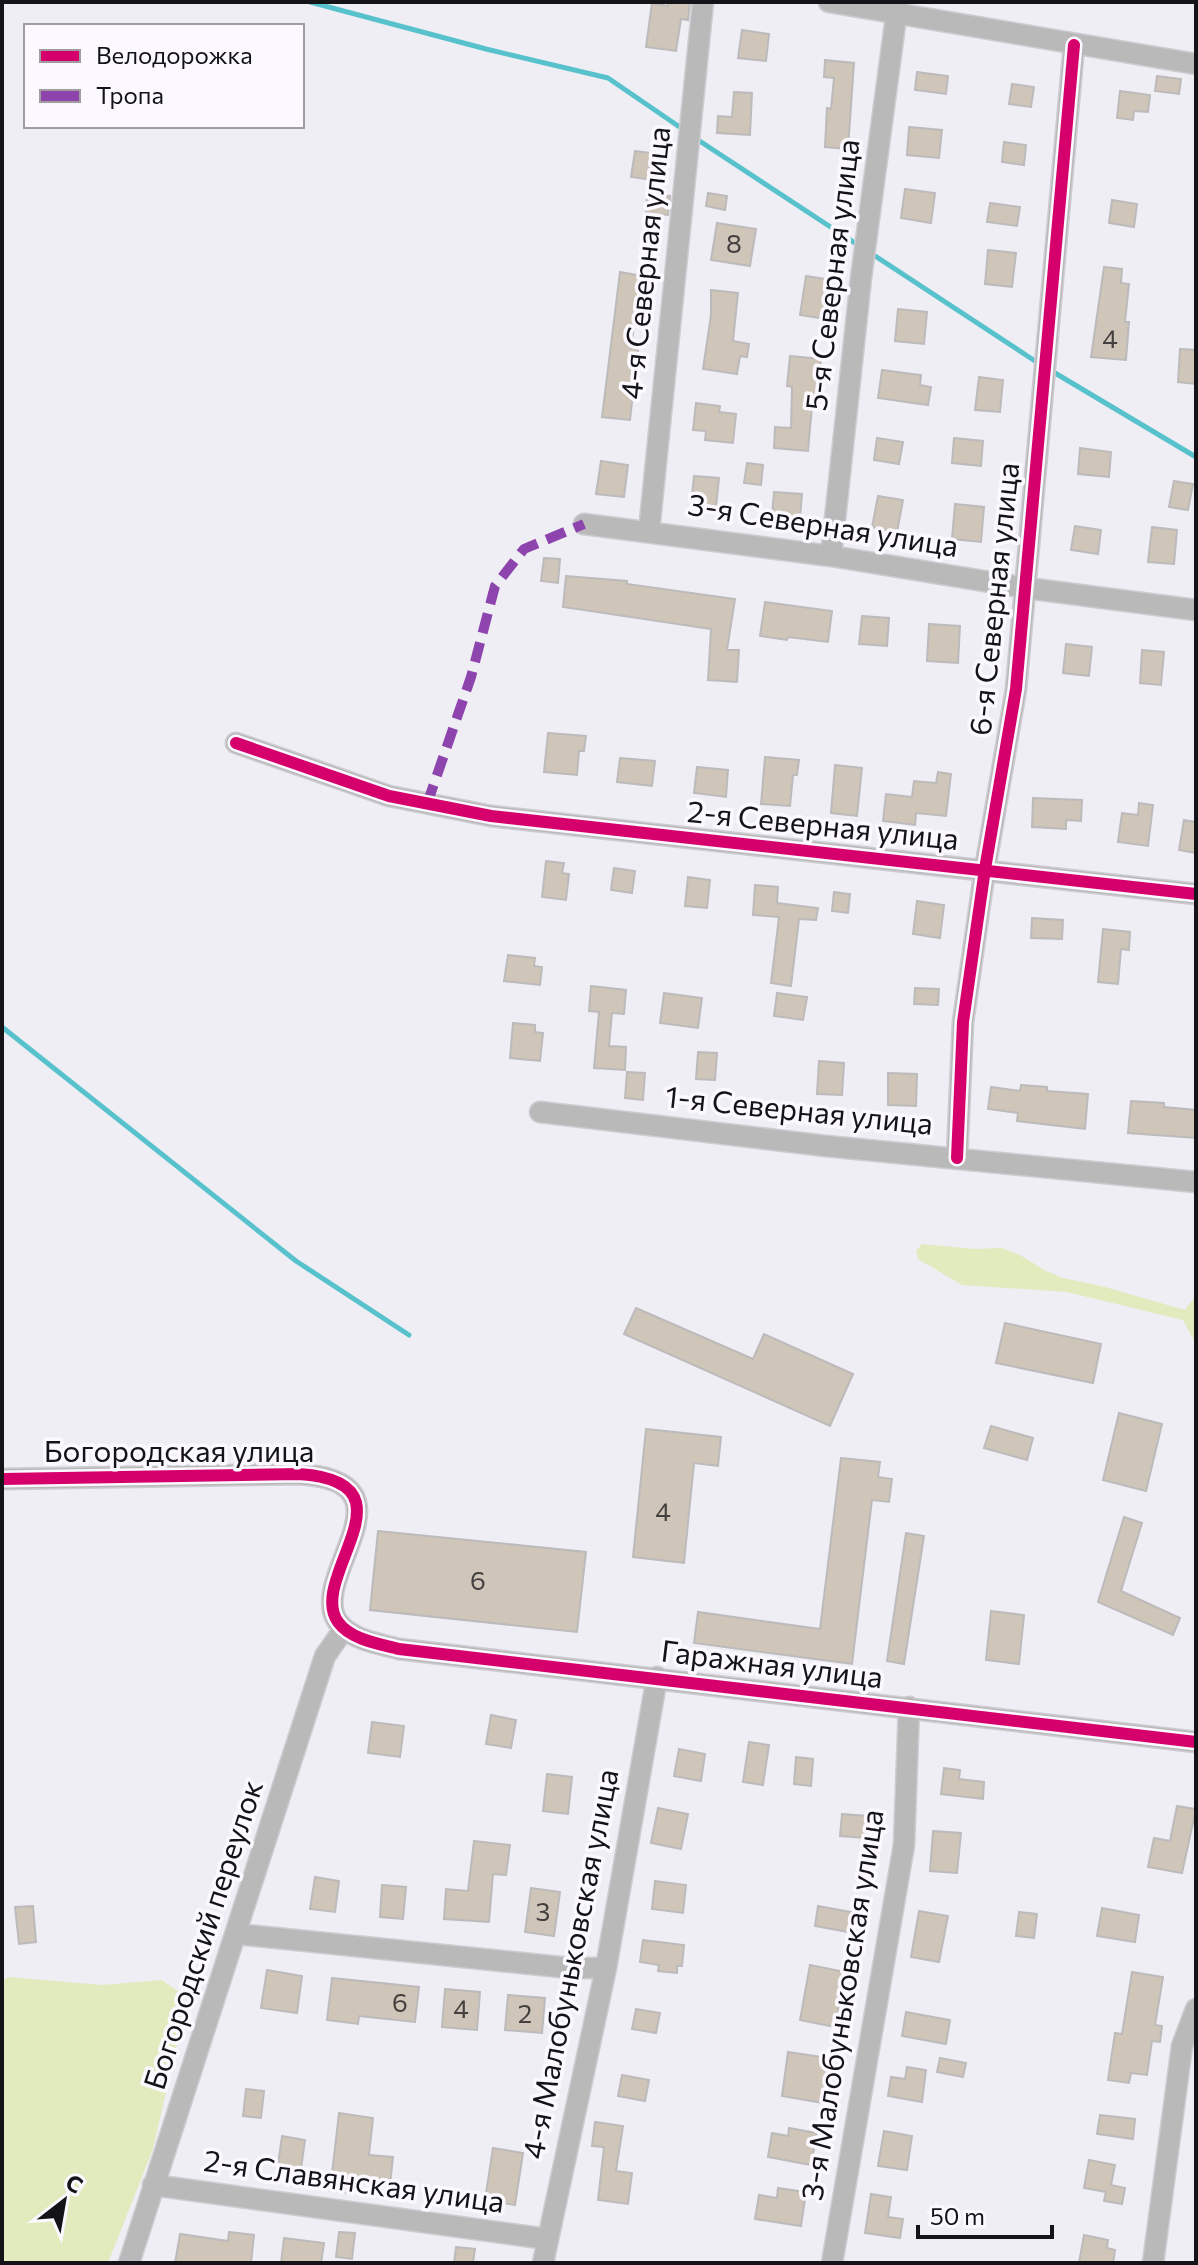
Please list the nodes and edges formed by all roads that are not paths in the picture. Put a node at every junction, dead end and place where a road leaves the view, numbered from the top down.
1 (703, 2) edge
2 (829, 2) edge
3 (898, 8) edge
4 (1074, 45) junction
5 (1196, 64) edge
6 (584, 524) dead end
7 (649, 531) junction
8 (831, 556) junction
9 (1026, 588) junction
10 (1196, 610) edge
11 (236, 743) dead end
12 (985, 869) junction
13 (1196, 894) edge
14 (540, 1112) dead end
15 (957, 1158) junction
16 (1196, 1182) edge
17 (2, 1479) edge
18 (344, 1629) junction
19 (657, 1677) junction
20 (909, 1707) junction
21 (1196, 1742) edge
22 (237, 1934) junction
23 (606, 1968) junction
24 (1196, 2009) edge
25 (153, 2185) junction
26 (547, 2239) junction
27 (129, 2263) edge
28 (543, 2263) edge
29 (832, 2263) edge
30 (1153, 2263) edge

1 - 7 street, 4-я Северная улица
2 - 3 street
3 - 4 street
3 - 8 street, 5-я Северная улица
4 - 5 street
4 - 9 street, 6-я Северная улица
6 - 7 street, 3-я Северная улица
7 - 8 street, 3-я Северная улица
8 - 9 street, 3-я Северная улица
9 - 10 street, 3-я Северная улица
9 - 12 street, 6-я Северная улица
11 - 12 street, 2-я Северная улица
12 - 13 street, 2-я Северная улица
12 - 15 street, 6-я Северная улица
14 - 15 street, 1-я Северная улица
15 - 16 street, 1-я Северная улица
17 - 18 street, Богородская улица
18 - 19 street, Гаражная улица
18 - 22 street, Богородский переулок
19 - 20 street, Гаражная улица
19 - 23 street, 4-я Малобуньковская улица
20 - 21 street, Гаражная улица
20 - 29 street, 3-я Малобуньковская улица
22 - 23 street
22 - 25 street, Богородский переулок
23 - 26 street, 4-я Малобуньковская улица
24 - 30 street
25 - 26 street, 2-я Славянская улица
25 - 27 street, Богородский переулок
26 - 28 street, 4-я Малобуньковская улица

